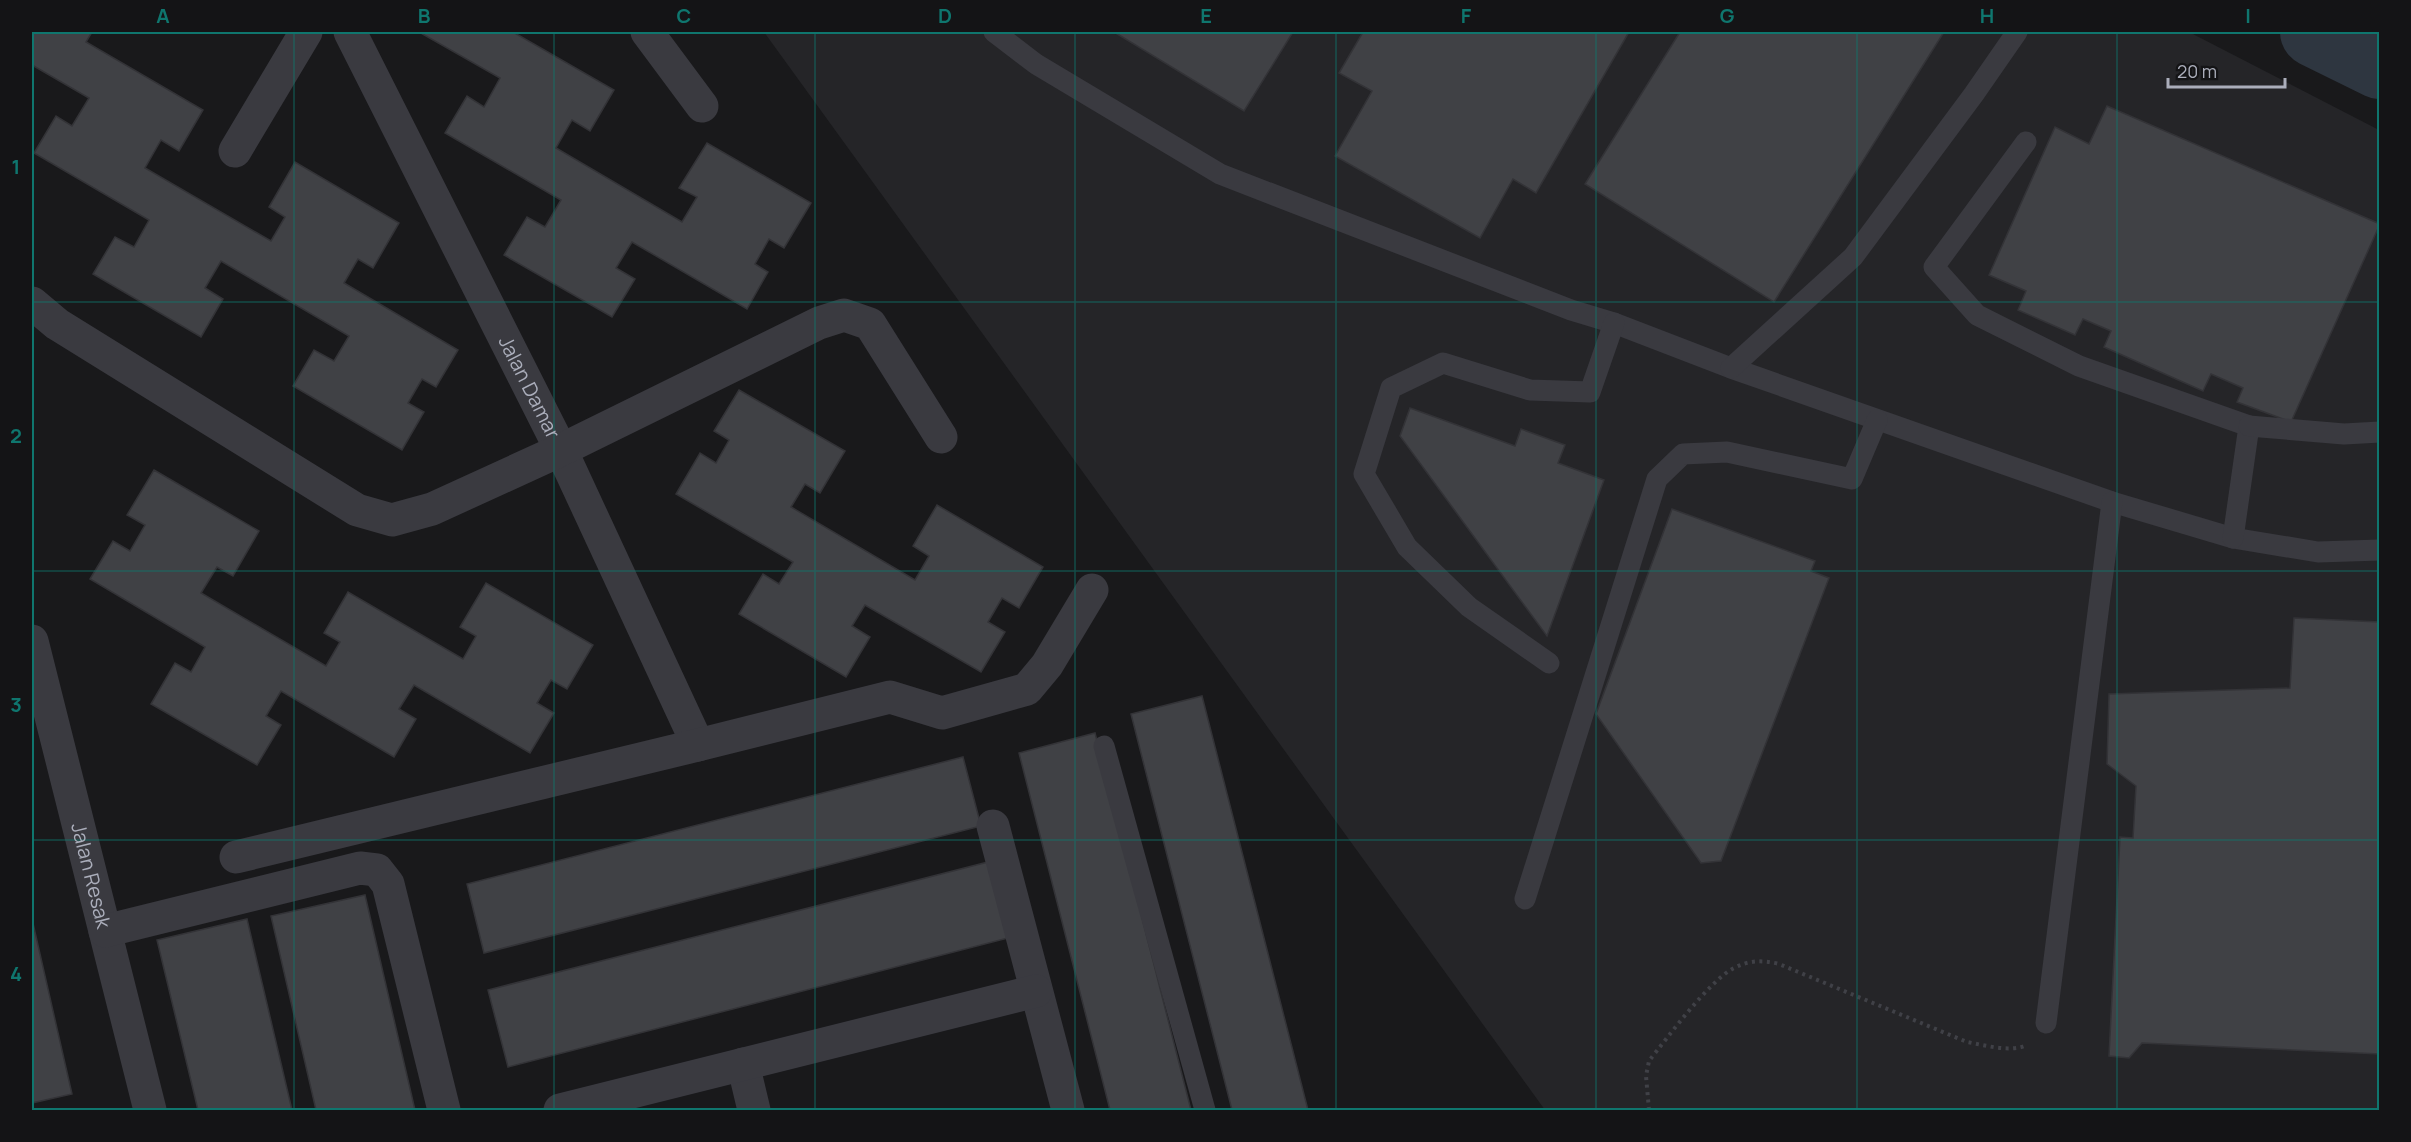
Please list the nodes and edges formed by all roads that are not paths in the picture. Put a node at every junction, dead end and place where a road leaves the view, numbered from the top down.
1 (306, 32) edge
2 (350, 32) edge
3 (647, 32) edge
4 (994, 32) edge
5 (2017, 32) edge
6 (702, 106) dead end
7 (2026, 142) dead end
8 (235, 151) dead end
9 (32, 303) edge
10 (1614, 323) junction
11 (1731, 368) junction
12 (1877, 420) junction
13 (2249, 426) junction
14 (2379, 432) edge
15 (941, 437) dead end
16 (561, 450) junction
17 (2112, 502) junction
18 (2233, 538) junction
19 (2379, 550) edge
20 (1092, 590) dead end
21 (32, 641) edge
22 (1549, 663) dead end
23 (40, 708) edge
24 (698, 745) junction
25 (1104, 746) dead end
26 (993, 826) dead end
27 (236, 857) dead end
28 (1525, 899) dead end
29 (105, 931) junction
30 (1036, 991) junction
31 (2046, 1023) road end
32 (743, 1065) junction
33 (594, 1106) edge
34 (144, 1109) edge
35 (444, 1110) edge
36 (560, 1110) edge
37 (754, 1110) edge
38 (1068, 1110) edge
39 (1205, 1110) edge

1 - 8 street
2 - 16 street, Jalan Damar
3 - 6 street
4 - 10 lane
5 - 11 lane
7 - 13 lane
9 - 16 street
10 - 11 lane
10 - 22 lane
11 - 12 lane
12 - 17 lane
12 - 28 lane
13 - 14 lane
13 - 18 lane
15 - 16 street
16 - 24 street, Jalan Damar
17 - 18 lane
17 - 31 lane
18 - 19 lane
20 - 24 street
21 - 23 street, Jalan Resak
23 - 29 street, Jalan Resak
24 - 27 street
25 - 39 lane
26 - 30 street
29 - 34 street, Jalan Resak
29 - 35 street
30 - 32 street
30 - 38 street
32 - 33 street
32 - 37 street
33 - 36 street

